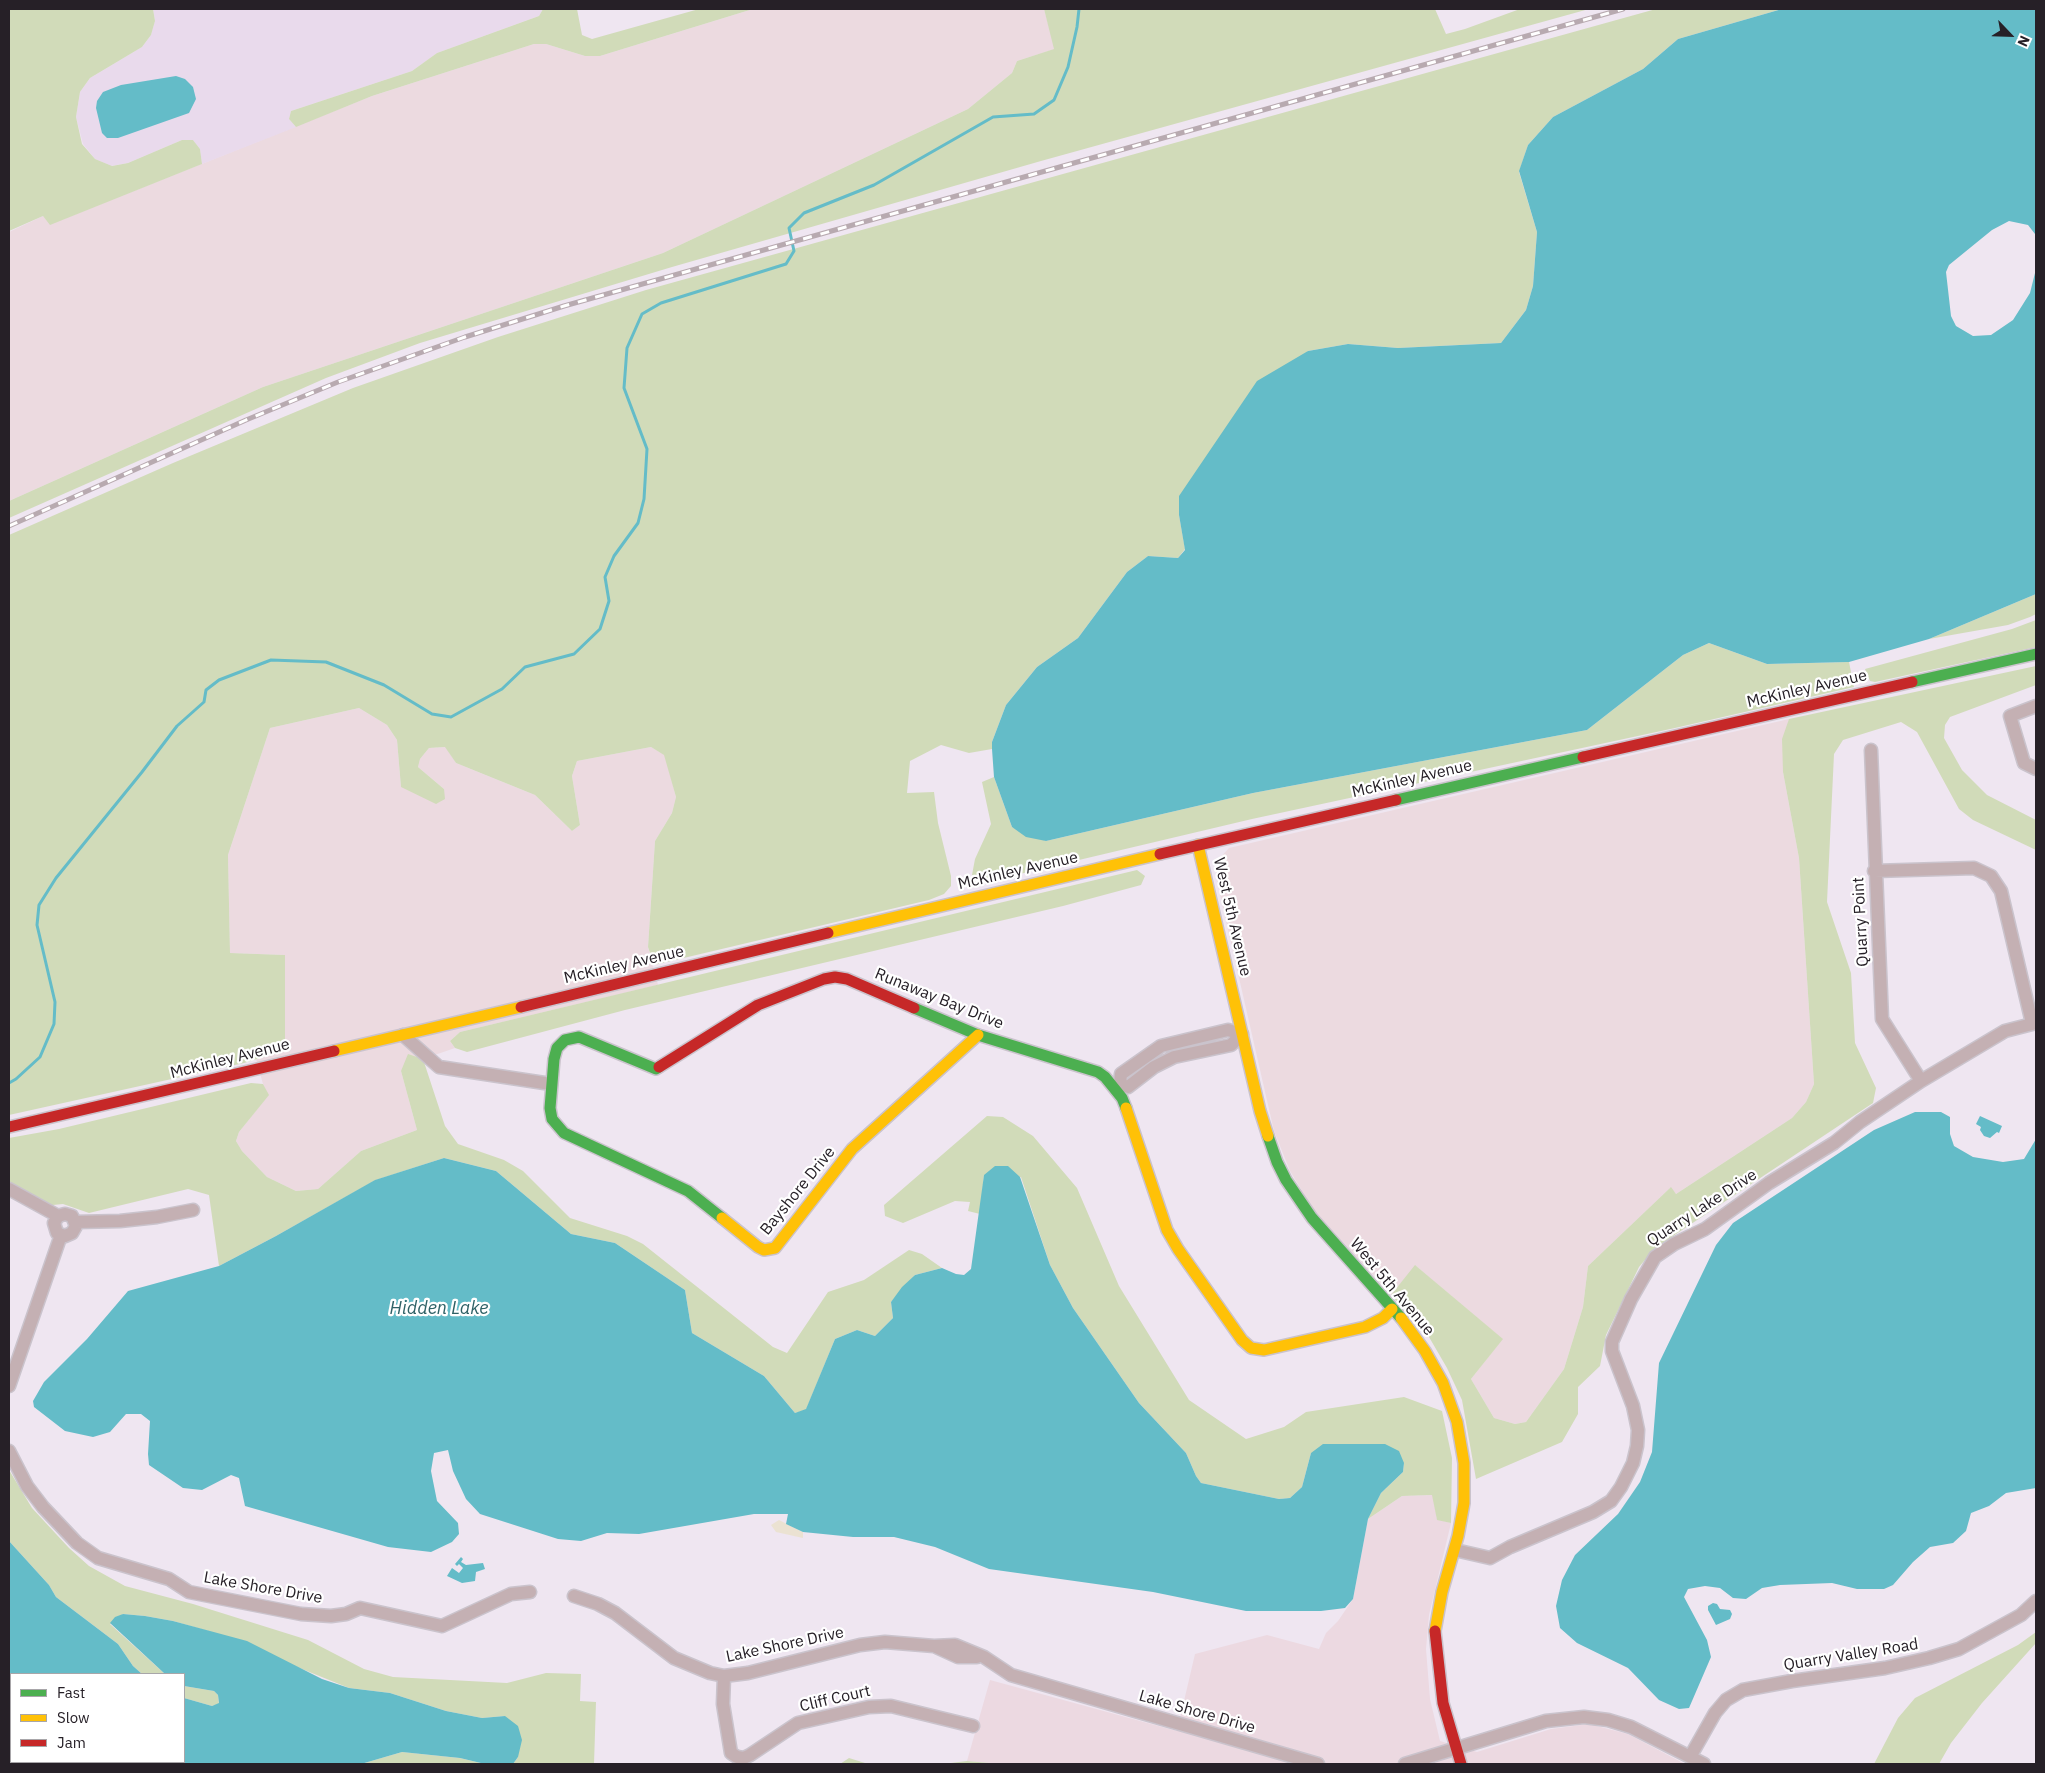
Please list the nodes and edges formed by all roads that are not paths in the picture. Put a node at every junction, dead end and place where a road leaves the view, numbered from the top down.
1 (2036, 654) edge
2 (2036, 706) edge
3 (1871, 750) dead end
4 (2036, 768) edge
5 (1198, 845) junction
6 (1874, 871) junction
7 (2034, 1023) edge
8 (403, 1034) junction
9 (1242, 1034) junction
10 (978, 1035) junction
11 (1921, 1081) junction
12 (551, 1084) junction
13 (1118, 1086) junction
14 (9, 1126) edge
15 (9, 1189) edge
16 (193, 1210) dead end
17 (58, 1216) junction
18 (76, 1222) junction
19 (61, 1235) junction
20 (1392, 1309) junction
21 (9, 1386) edge
22 (9, 1451) edge
23 (1455, 1550) junction
24 (530, 1592) dead end
25 (574, 1596) dead end
26 (2036, 1601) edge
27 (724, 1676) junction
28 (973, 1726) dead end
29 (1456, 1750) junction
30 (1690, 1757) junction
31 (1318, 1764) edge
32 (1405, 1764) edge
33 (1461, 1764) edge
34 (1704, 1764) edge

1 - 5 main road, McKinley Avenue
2 - 4 street
3 - 6 street, Quarry Point
5 - 8 main road, McKinley Avenue
5 - 9 main road, West 5th Avenue
6 - 7 street
6 - 11 street, Quarry Point
7 - 11 street, Quarry Lake Drive
8 - 12 street
8 - 14 main road, McKinley Avenue
9 - 13 street
9 - 20 main road, West 5th Avenue
10 - 12 main road, Runaway Bay Drive
10 - 12 main road, Bayshore Drive
10 - 13 main road, Runaway Bay Drive
11 - 23 street, Quarry Lake Drive
13 - 20 main road, Runaway Bay Drive
15 - 17 street
16 - 18 street
17 - 18 street
17 - 19 street
18 - 19 street
19 - 21 street
20 - 23 main road, West 5th Avenue
22 - 24 street, Lake Shore Drive
23 - 29 main road, West 5th Avenue
25 - 27 street, Lake Shore Drive
26 - 30 street, Quarry Valley Road
27 - 28 street, Cliff Court
27 - 31 street, Lake Shore Drive
29 - 30 street
29 - 32 street
29 - 33 main road, West 5th Avenue
30 - 34 street

